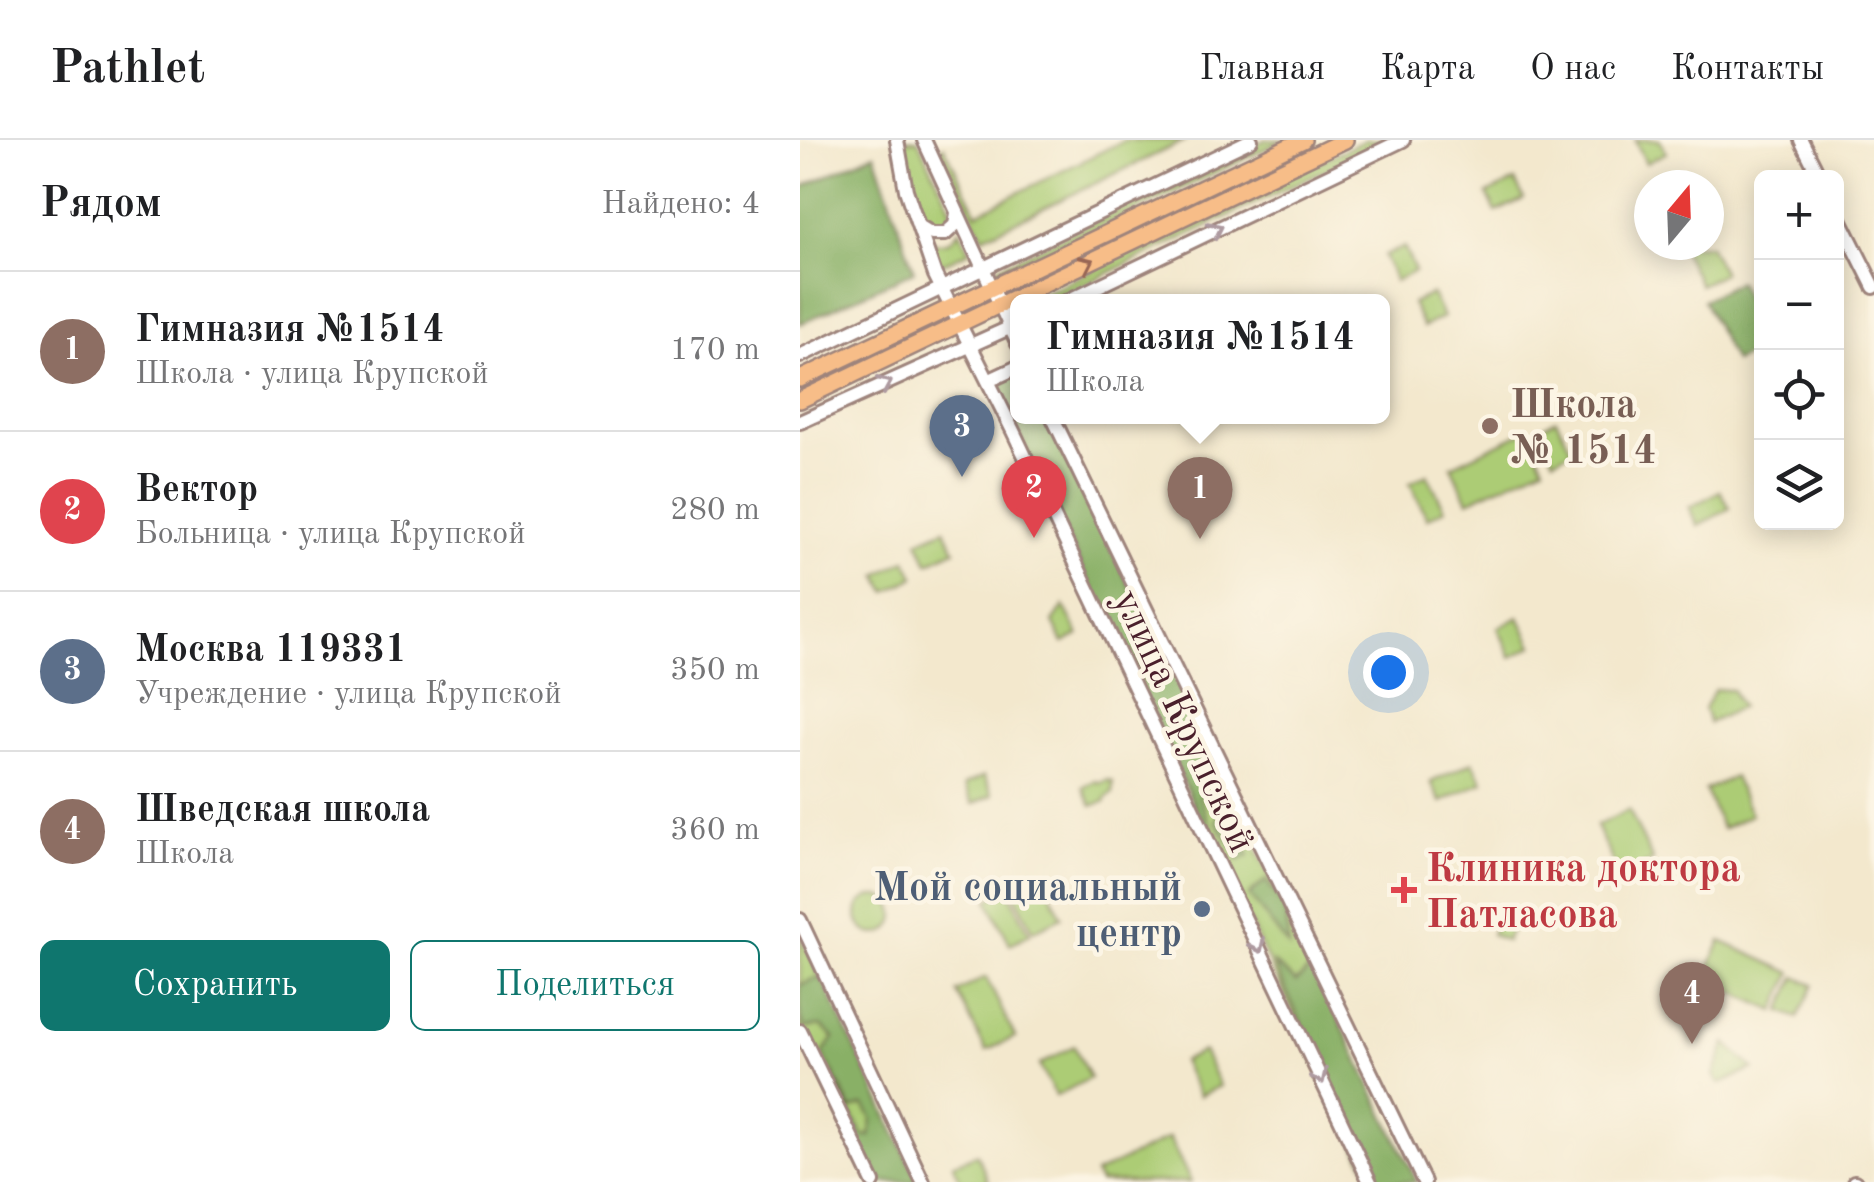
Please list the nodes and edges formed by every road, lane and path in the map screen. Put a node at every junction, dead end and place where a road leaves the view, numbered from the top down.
1 (897, 140) edge
2 (924, 140) edge
3 (1251, 140) edge
4 (1303, 140) edge
5 (1345, 140) edge
6 (1403, 140) edge
7 (1801, 140) edge
8 (1816, 170) edge
9 (957, 210) junction
10 (917, 225) junction
11 (1844, 227) edge
12 (983, 268) junction
13 (1874, 287) edge
14 (941, 288) junction
15 (992, 289) junction
16 (1022, 294) edge
17 (1082, 294) edge
18 (1010, 300) edge
19 (999, 305) junction
20 (951, 308) junction
21 (1010, 320) edge
22 (959, 324) junction
23 (1010, 328) edge
24 (970, 347) junction
25 (800, 356) edge
26 (1010, 371) edge
27 (800, 379) edge
28 (988, 381) junction
29 (800, 400) edge
30 (800, 422) edge
31 (1056, 424) edge
32 (800, 920) edge
33 (800, 1031) edge
34 (873, 1182) edge
35 (924, 1182) edge
36 (1370, 1182) edge
37 (1424, 1182) edge

1 - 10 street, улица Крупской
2 - 9 street
3 - 12 street
4 - 15 main road
16 -> 5 main road
17 -> 6 street
7 - 8 street
9 - 10 street
9 - 12 street
10 - 14 street, улица Крупской
11 - 13 street
12 - 14 street
12 - 15 street
14 - 20 street, улица Крупской
14 - 25 street
15 - 19 street
15 - 20 main road
19 -> 18 main road
19 - 21 street
19 - 22 main road
20 - 22 street, улица Крупской
20 - 27 main road
22 - 24 street, улица Крупской
22 - 29 main road
23 - 24 street
24 - 28 street, улица Крупской
30 -> 24 street
26 - 28 street
28 -> 36 street, улица Крупской
31 - 37 street, улица Крупской
32 - 35 street
33 - 34 street

